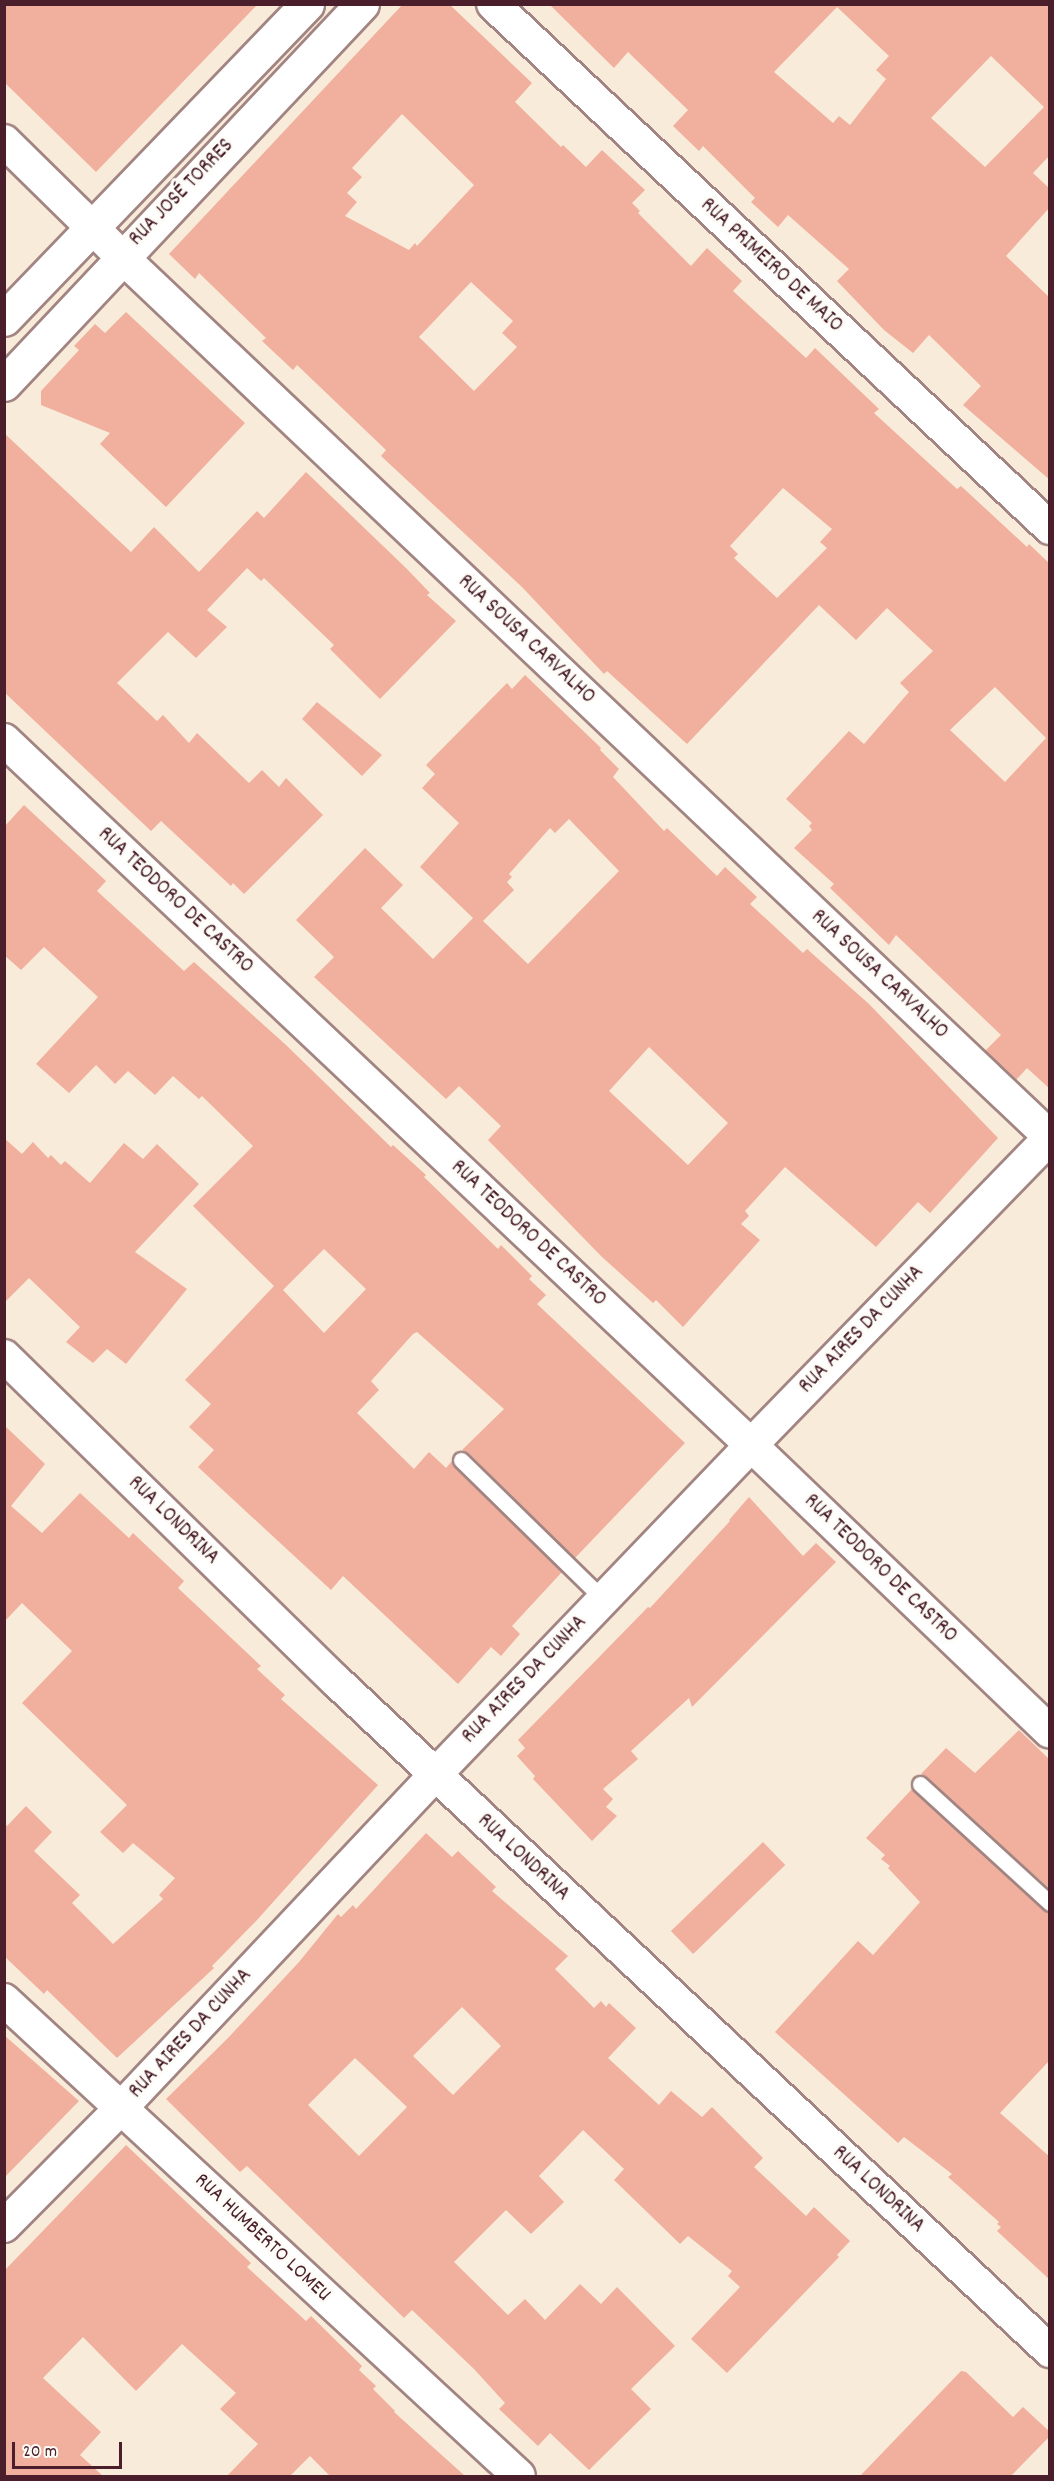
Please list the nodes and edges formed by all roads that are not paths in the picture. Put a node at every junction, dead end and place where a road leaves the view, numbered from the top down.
1 (307, 4) edge
2 (362, 4) edge
3 (493, 4) edge
4 (4, 141) edge
5 (93, 226) junction
6 (122, 257) junction
7 (4, 319) edge
8 (4, 384) edge
9 (1050, 528) edge
10 (4, 740) edge
11 (1050, 1138) edge
12 (4, 1356) edge
13 (751, 1445) junction
14 (461, 1460) dead end
15 (603, 1599) junction
16 (1050, 1732) edge
17 (435, 1775) junction
18 (920, 1784) dead end
19 (1050, 1903) edge
20 (4, 2000) edge
21 (122, 2107) junction
22 (4, 2226) edge
23 (1050, 2352) edge
24 (519, 2476) edge

1 - 5 street, RUA JOSÉ TORRES
2 - 6 street, RUA JOSÉ TORRES
3 - 9 street, RUA PRIMEIRO DE MAIO
4 - 5 street, RUA SOUSA CARVALHO
5 - 6 street, RUA SOUSA CARVALHO
5 - 7 street, RUA JOSÉ TORRES
6 - 8 street, RUA JOSÉ TORRES
6 - 11 street, RUA SOUSA CARVALHO
10 - 13 street, RUA TEODORO DE CASTRO
11 - 13 street, RUA AIRES DA CUNHA
12 - 17 street, RUA LONDRINA
13 - 15 street, RUA AIRES DA CUNHA
13 - 16 street, RUA TEODORO DE CASTRO
14 - 15 lane
15 - 17 street, RUA AIRES DA CUNHA
17 - 21 street, RUA AIRES DA CUNHA
17 - 23 street, RUA LONDRINA
18 - 19 lane
20 - 21 street, RUA HUMBERTO LOMEU
21 - 22 street, RUA AIRES DA CUNHA
21 - 24 street, RUA HUMBERTO LOMEU

